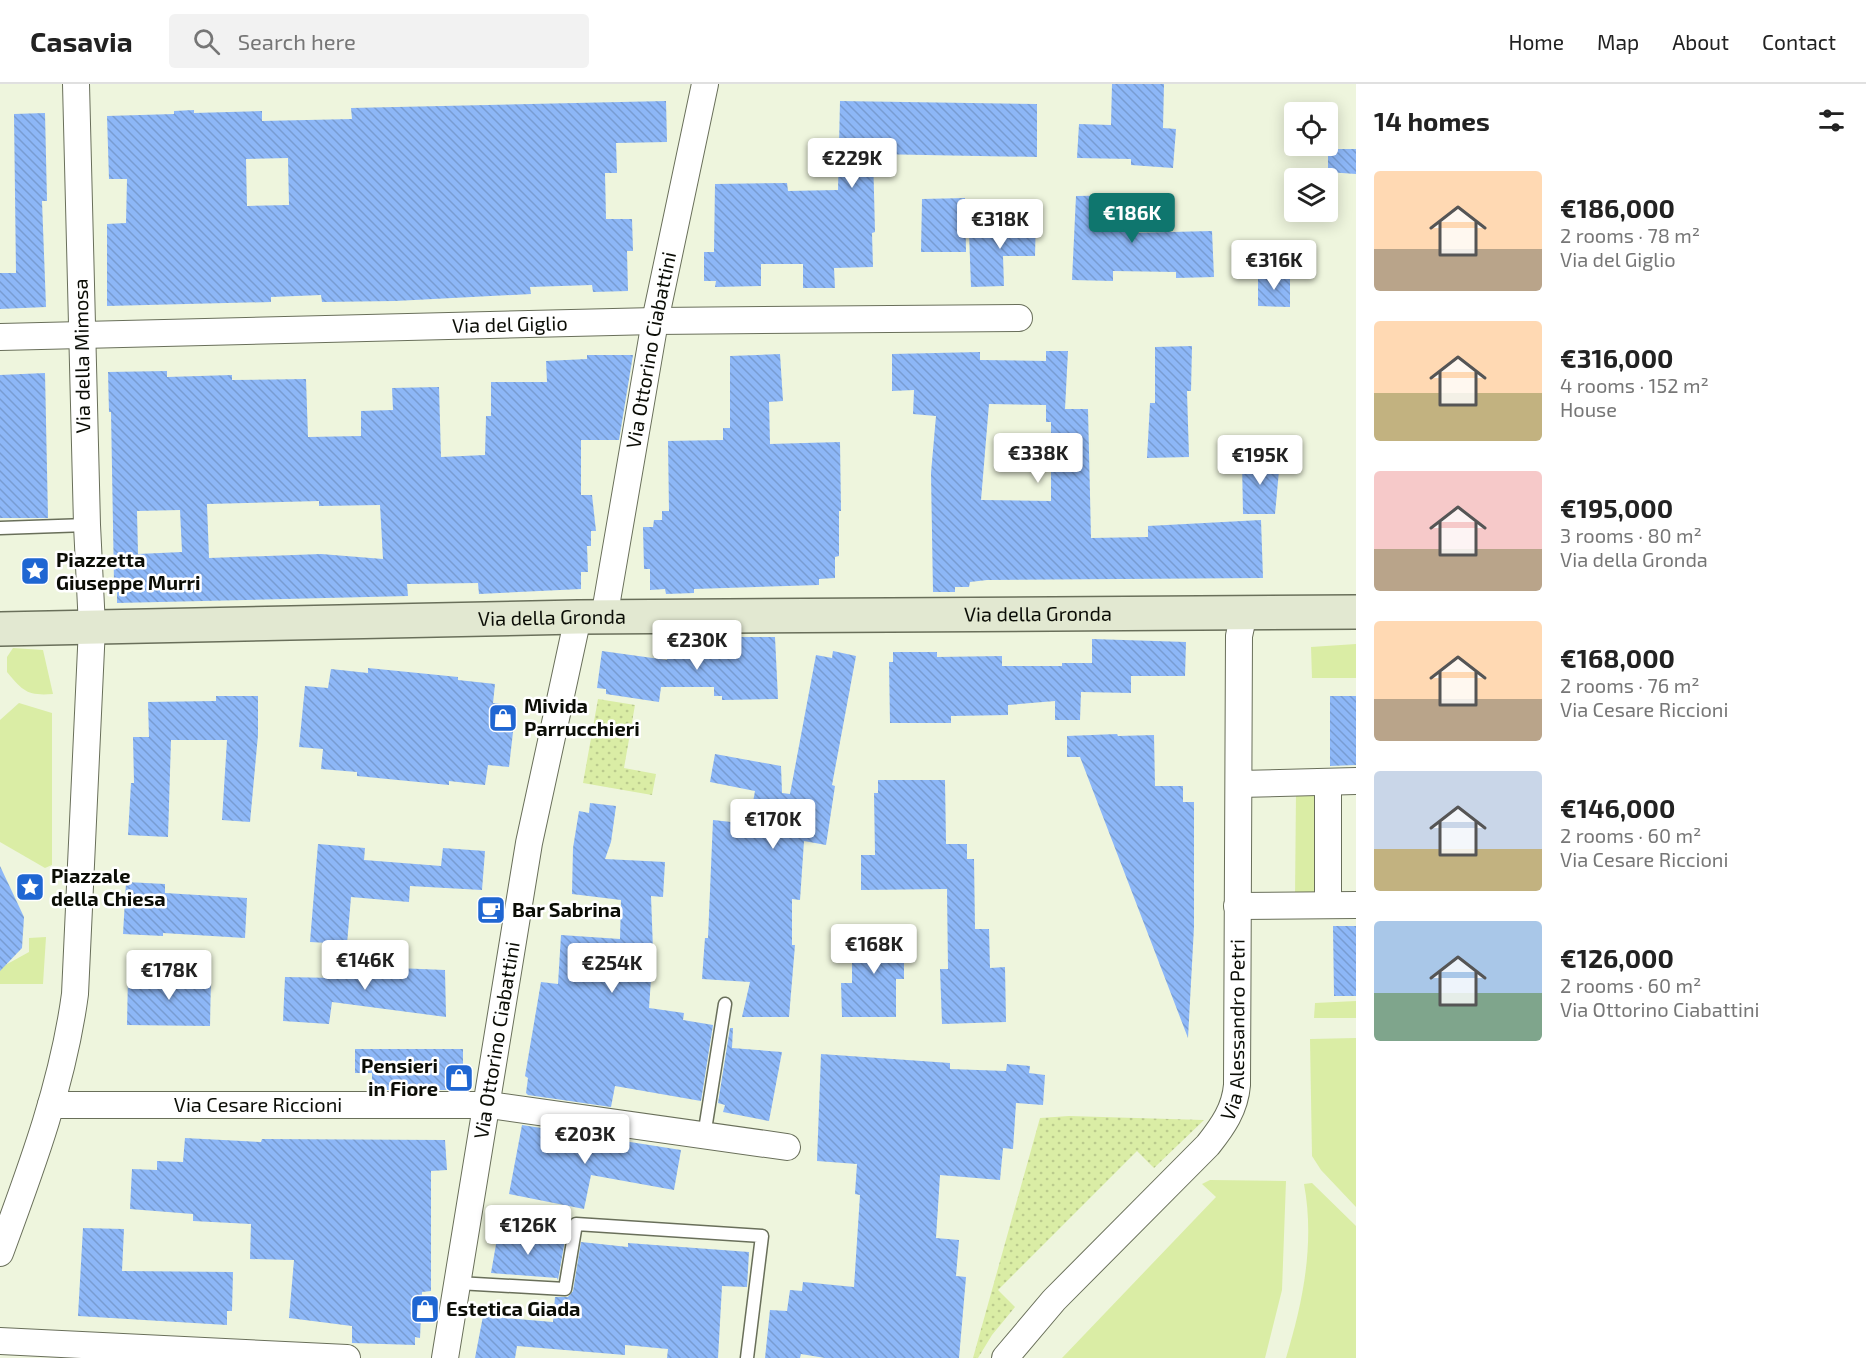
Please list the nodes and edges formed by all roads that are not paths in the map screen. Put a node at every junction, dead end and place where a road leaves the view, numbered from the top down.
1 (76, 84) edge
2 (705, 84) edge
3 (1019, 318) dead end
4 (655, 321) junction
5 (82, 335) junction
6 (0, 337) edge
7 (87, 525) junction
8 (0, 528) edge
9 (1356, 612) edge
10 (1244, 613) junction
11 (591, 618) junction
12 (92, 627) junction
13 (0, 629) edge
14 (1356, 781) edge
15 (1328, 782) junction
16 (1239, 784) junction
17 (1356, 904) edge
18 (1328, 905) junction
19 (1237, 906) junction
20 (725, 1004) dead end
21 (51, 1105) junction
22 (489, 1105) junction
23 (704, 1137) junction
24 (787, 1147) dead end
25 (0, 1253) edge
26 (458, 1283) junction
27 (0, 1341) edge
28 (347, 1358) edge
29 (445, 1358) edge
30 (747, 1358) edge
31 (1005, 1358) edge

1 - 5 street, Via della Mimosa
2 - 4 street, Via Ottorino Ciabattini
3 - 4 street, Via del Giglio
4 - 5 street, Via del Giglio
4 - 11 street, Via Ottorino Ciabattini
5 - 6 street, Via del Giglio
5 - 7 street, Via della Mimosa
7 - 8 lane
7 - 12 street, Via della Mimosa
9 - 10 street, Via della Gronda
10 - 11 street, Via della Gronda
10 - 16 street, Via Alessandro Petri
11 - 12 street, Via della Gronda
11 - 22 street, Via Ottorino Ciabattini
12 - 13 street, Via della Gronda
12 - 21 street, Via della Mimosa
14 - 15 street
15 - 16 street
15 - 18 street
16 - 19 street, Via Alessandro Petri
17 - 18 street
18 - 19 street
19 - 31 street, Via Alessandro Petri
20 - 23 lane
21 - 22 street, Via Cesare Riccioni
21 - 25 street, Via della Mimosa
22 - 23 street, Via Cesare Riccioni
22 - 26 street, Via Ottorino Ciabattini
23 - 24 street, Via Cesare Riccioni
26 - 29 street, Via Ottorino Ciabattini
26 - 30 lane
27 - 28 street

